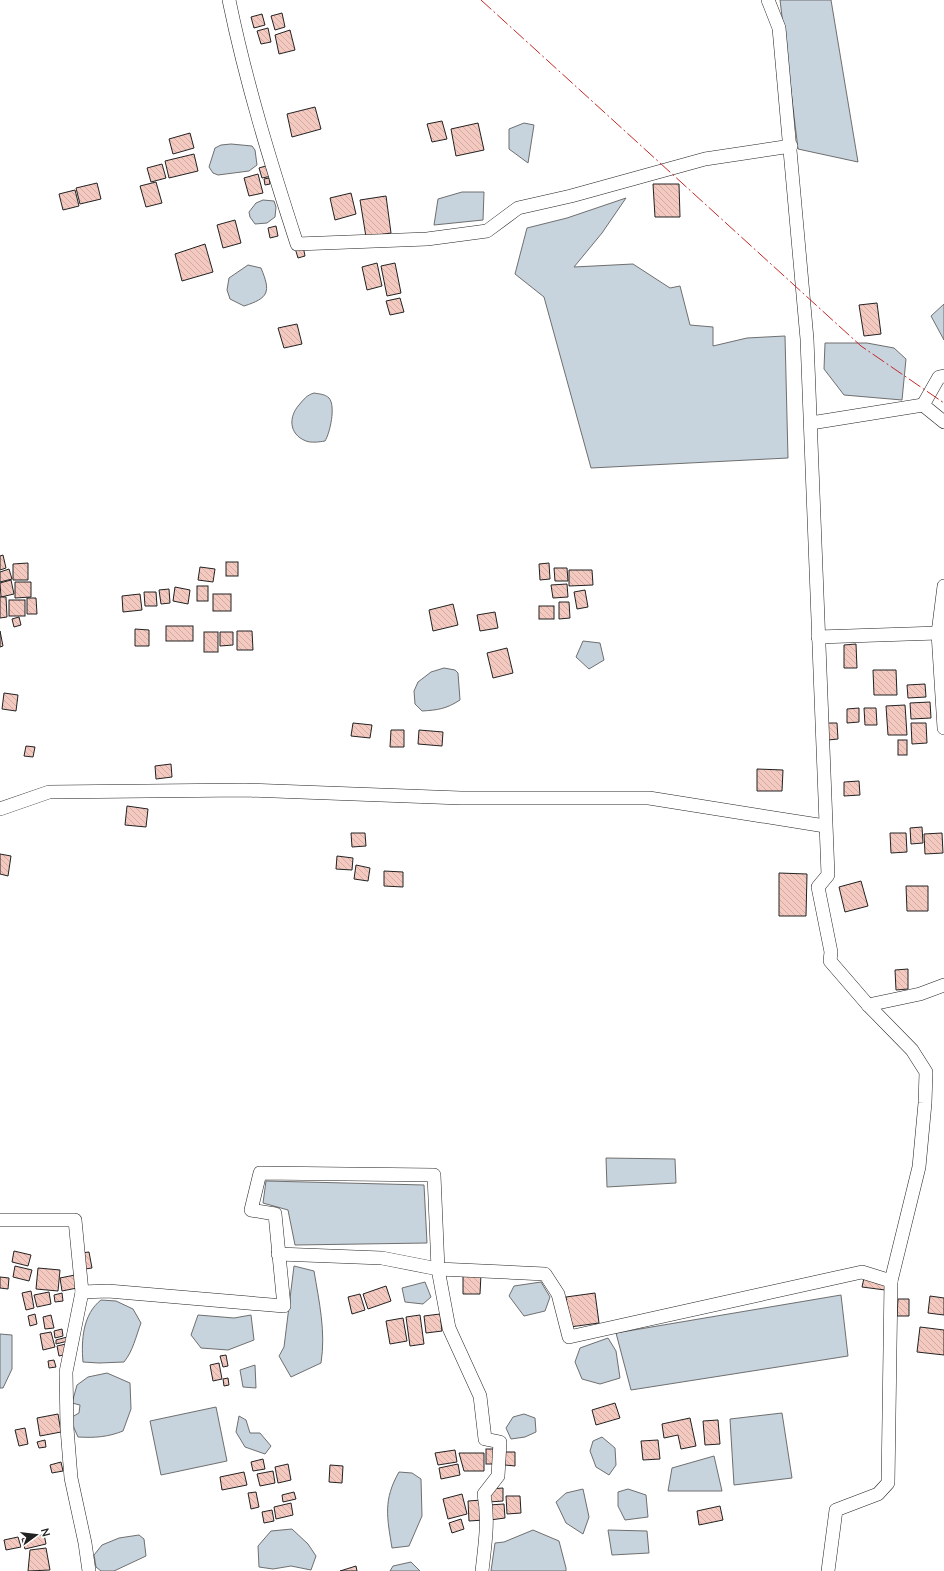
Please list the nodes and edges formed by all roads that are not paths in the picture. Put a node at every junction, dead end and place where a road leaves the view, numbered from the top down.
1 (229, 0) edge
2 (768, 0) edge
3 (791, 146) junction
4 (944, 376) edge
5 (923, 405) junction
6 (944, 422) edge
7 (811, 423) junction
8 (944, 586) edge
9 (938, 633) junction
10 (818, 637) junction
11 (944, 728) edge
12 (0, 809) edge
13 (825, 826) junction
14 (944, 985) edge
15 (868, 1005) junction
16 (0, 1220) edge
17 (278, 1254) junction
18 (438, 1269) junction
19 (891, 1281) junction
20 (82, 1292) junction
21 (89, 1571) edge
22 (482, 1571) edge
23 (828, 1571) edge

1 - 3 street
2 - 3 street
3 - 7 street
4 - 5 street
5 - 6 street
5 - 7 street
7 - 10 street
8 - 9 street
9 - 10 street
9 - 11 street
10 - 13 street
12 - 13 street
13 - 15 street
14 - 15 street
15 - 19 street
16 - 20 street
17 - 18 street
17 - 18 street
17 - 20 street
18 - 19 street
18 - 22 street
19 - 23 street
20 - 21 street

